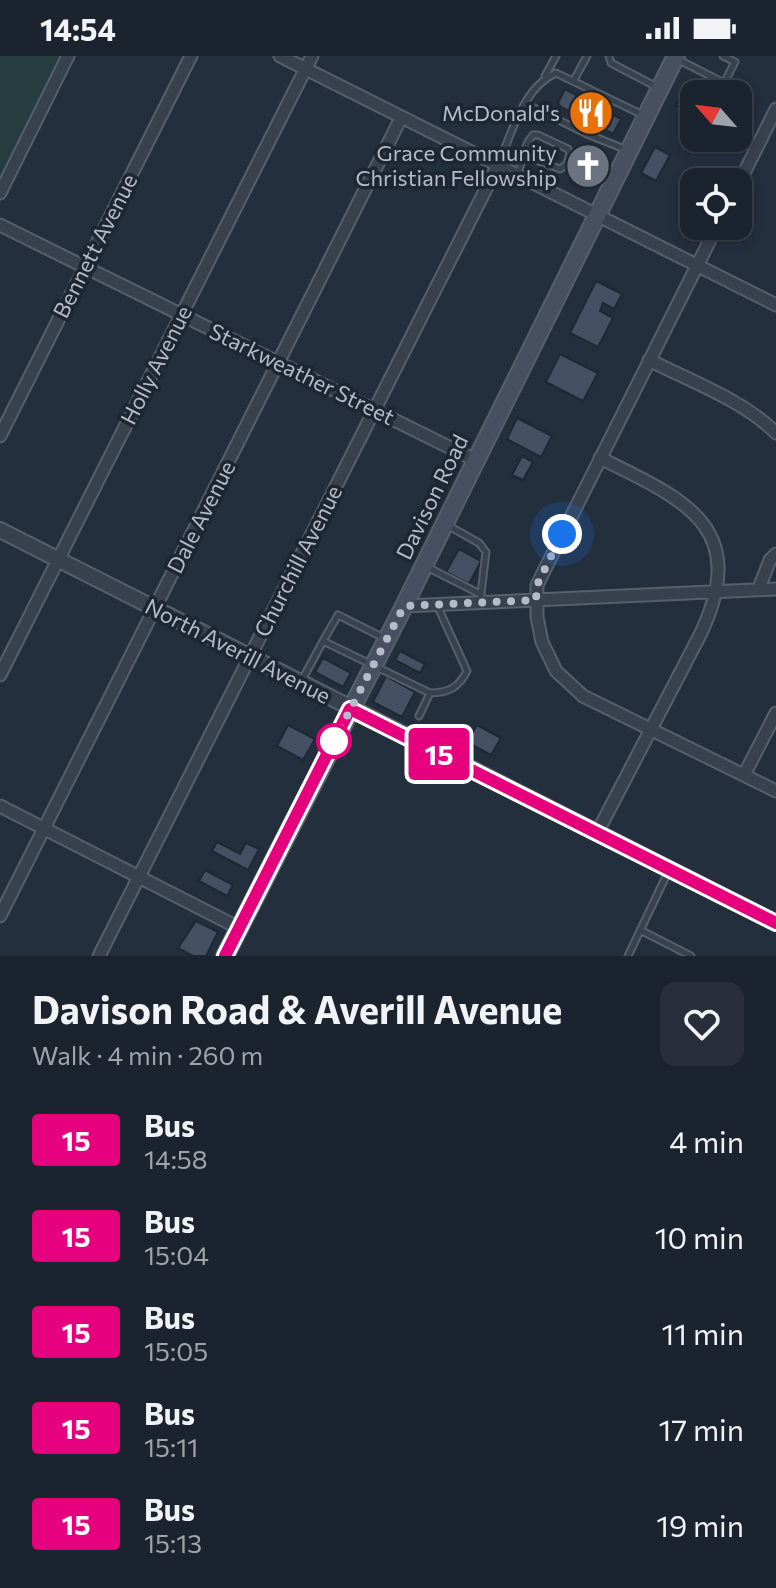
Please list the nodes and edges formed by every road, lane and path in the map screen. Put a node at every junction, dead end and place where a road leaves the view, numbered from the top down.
1 (68, 56) edge
2 (191, 56) edge
3 (280, 56) edge
4 (312, 56) edge
5 (556, 56) edge
6 (587, 56) edge
7 (609, 56) edge
8 (723, 56) edge
9 (672, 58) edge
10 (306, 69) junction
11 (544, 78) junction
12 (574, 80) junction
13 (660, 88) junction
14 (526, 104) junction
15 (776, 109) edge
16 (646, 116) junction
17 (401, 118) junction
18 (629, 151) junction
19 (525, 159) junction
20 (498, 165) junction
21 (746, 168) edge
22 (517, 175) junction
23 (0, 193) edge
24 (596, 216) junction
25 (0, 225) edge
26 (710, 240) edge
27 (84, 266) junction
28 (697, 266) junction
29 (776, 305) edge
30 (181, 315) junction
31 (649, 360) junction
32 (278, 363) junction
33 (375, 410) junction
34 (776, 433) edge
35 (0, 436) edge
36 (600, 458) junction
37 (475, 460) junction
38 (445, 524) junction
39 (0, 530) edge
40 (776, 554) edge
41 (58, 559) junction
42 (424, 565) junction
43 (759, 588) junction
44 (776, 589) edge
45 (716, 593) junction
46 (480, 598) junction
47 (536, 600) junction
48 (436, 604) junction
49 (404, 606) junction
50 (154, 609) junction
51 (387, 639) junction
52 (323, 641) junction
53 (249, 657) junction
54 (374, 665) junction
55 (0, 675) edge
56 (300, 683) junction
57 (430, 693) junction
58 (350, 709) junction
59 (776, 713) edge
60 (419, 716) dead end
61 (649, 729) junction
62 (744, 775) junction
63 (776, 791) edge
64 (0, 806) edge
65 (44, 828) junction
66 (597, 833) junction
67 (669, 869) junction
68 (138, 877) junction
69 (0, 916) edge
70 (776, 923) edge
71 (239, 928) junction
72 (640, 930) junction
73 (99, 956) edge
74 (225, 956) edge
75 (628, 956) edge
76 (691, 956) edge

1 - 23 street
2 - 27 street, Bennett Avenue
3 - 10 street
4 - 10 street, Holly Avenue
5 - 11 lane
6 - 12 lane
7 - 13 lane
8 - 9 lane
9 - 13 main road, Davison Road
10 - 17 street
10 - 30 street, Holly Avenue
11 - 12 lane
11 - 14 lane
12 - 16 lane
13 - 16 main road, Davison Road
14 - 18 lane
14 - 20 lane
15 - 21 street
16 - 18 main road, Davison Road
17 - 20 street
17 - 32 street, Dale Avenue
18 - 24 main road, Davison Road
19 - 19 lane
19 - 22 lane
20 - 22 street
20 - 33 street, Churchill Avenue
22 - 24 street
24 - 28 street
24 - 37 main road, Davison Road
25 - 27 street, Starkweather Street
26 - 28 street
27 - 30 street, Starkweather Street
27 - 35 street, Bennett Avenue
28 - 29 street
28 - 31 street
30 - 32 street, Starkweather Street
30 - 41 street, Holly Avenue
31 - 34 street
31 - 36 street
32 - 33 street, Starkweather Street
32 - 50 street, Dale Avenue
33 - 37 street, Starkweather Street
33 - 53 street, Churchill Avenue
36 - 45 street
36 - 47 street
37 - 38 main road, Davison Road
38 - 42 main road, Davison Road
38 - 46 lane
39 - 41 street, North Averill Avenue
40 - 43 street
41 - 50 street, North Averill Avenue
41 - 55 street, Holly Avenue
42 - 46 lane
42 - 49 main road, Davison Road
43 - 44 street
43 - 45 street
45 - 47 street
45 - 61 street
46 - 47 street
46 - 48 street
47 - 61 street
48 - 49 street
48 - 57 lane
49 - 51 main road, Davison Road
50 - 53 street, North Averill Avenue
50 - 65 street, Dale Avenue
51 - 52 lane
51 - 54 main road, Davison Road
52 - 54 lane
52 - 56 lane
53 - 56 street, North Averill Avenue
53 - 68 street, Churchill Avenue
54 - 57 lane
54 - 58 main road, Davison Road
56 - 58 street, North Averill Avenue
57 - 60 lane
58 - 66 street, North Averill Avenue
58 - 71 main road, Davison Road
59 - 62 street
61 - 62 street
61 - 66 street
62 - 63 street
64 - 65 street
65 - 68 street
65 - 69 street, Dale Avenue
66 - 67 street, North Averill Avenue
67 - 70 street, North Averill Avenue
67 - 72 lane
68 - 71 street
68 - 73 street, Churchill Avenue
71 - 74 main road, Davison Road
72 - 75 lane
72 - 76 lane

